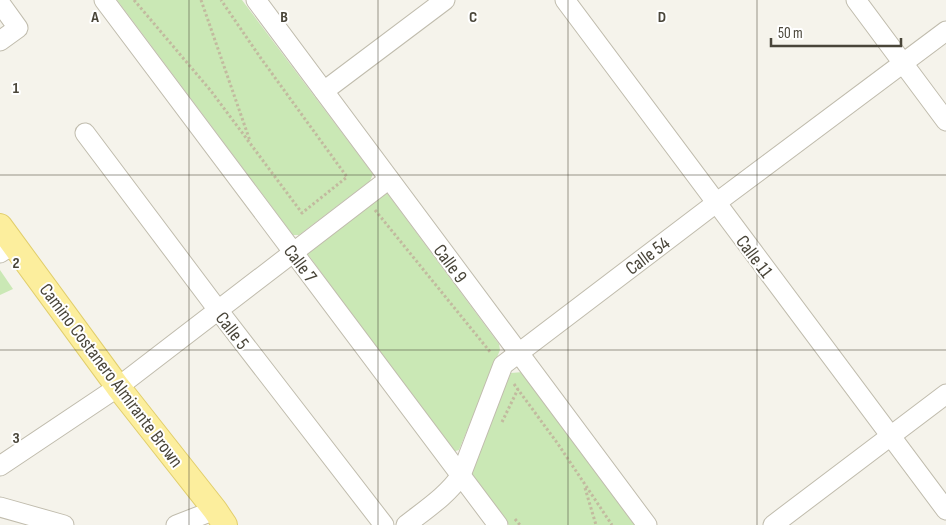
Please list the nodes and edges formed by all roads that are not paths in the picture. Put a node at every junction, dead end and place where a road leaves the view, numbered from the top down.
1 (104, 0) edge
2 (256, 0) edge
3 (446, 0) edge
4 (565, 0) edge
5 (856, 0) edge
6 (0, 3) edge
7 (946, 31) edge
8 (0, 41) edge
9 (903, 64) junction
10 (324, 91) junction
11 (946, 121) edge
12 (85, 133) dead end
13 (389, 180) junction
14 (716, 203) junction
15 (5, 241) edge
16 (294, 253) junction
17 (218, 310) junction
18 (519, 352) junction
19 (118, 387) junction
20 (946, 394) edge
21 (890, 437) junction
22 (0, 466) edge
23 (461, 474) junction
24 (0, 507) edge
25 (946, 510) edge
26 (220, 517) edge
27 (64, 525) edge
28 (176, 525) edge
29 (384, 525) edge
30 (406, 525) edge
31 (498, 525) edge
32 (647, 525) edge
33 (773, 525) edge

1 - 16 street, Calle 7
2 - 10 street, Calle 9
3 - 10 street
4 - 14 street, Calle 11
5 - 9 street
6 - 8 street
7 - 9 street, Calle 54
9 - 11 street
9 - 14 street, Calle 54
10 - 13 street, Calle 9
12 - 17 street, Calle 5
13 - 16 street
13 - 18 street, Calle 9
14 - 18 street, Calle 54
14 - 21 street, Calle 11
15 - 19 main road, Camino Costanero Almirante Brown
16 - 17 street
16 - 23 street, Calle 7
17 - 19 street
17 - 29 street, Calle 5
18 - 23 street, Calle 54
18 - 32 street, Calle 9
19 - 22 street
19 - 26 main road, Camino Costanero Almirante Brown
20 - 21 street
21 - 25 street, Calle 11
21 - 33 street
23 - 30 street, Calle 54
23 - 31 street, Calle 7
24 - 27 street
26 - 28 street

